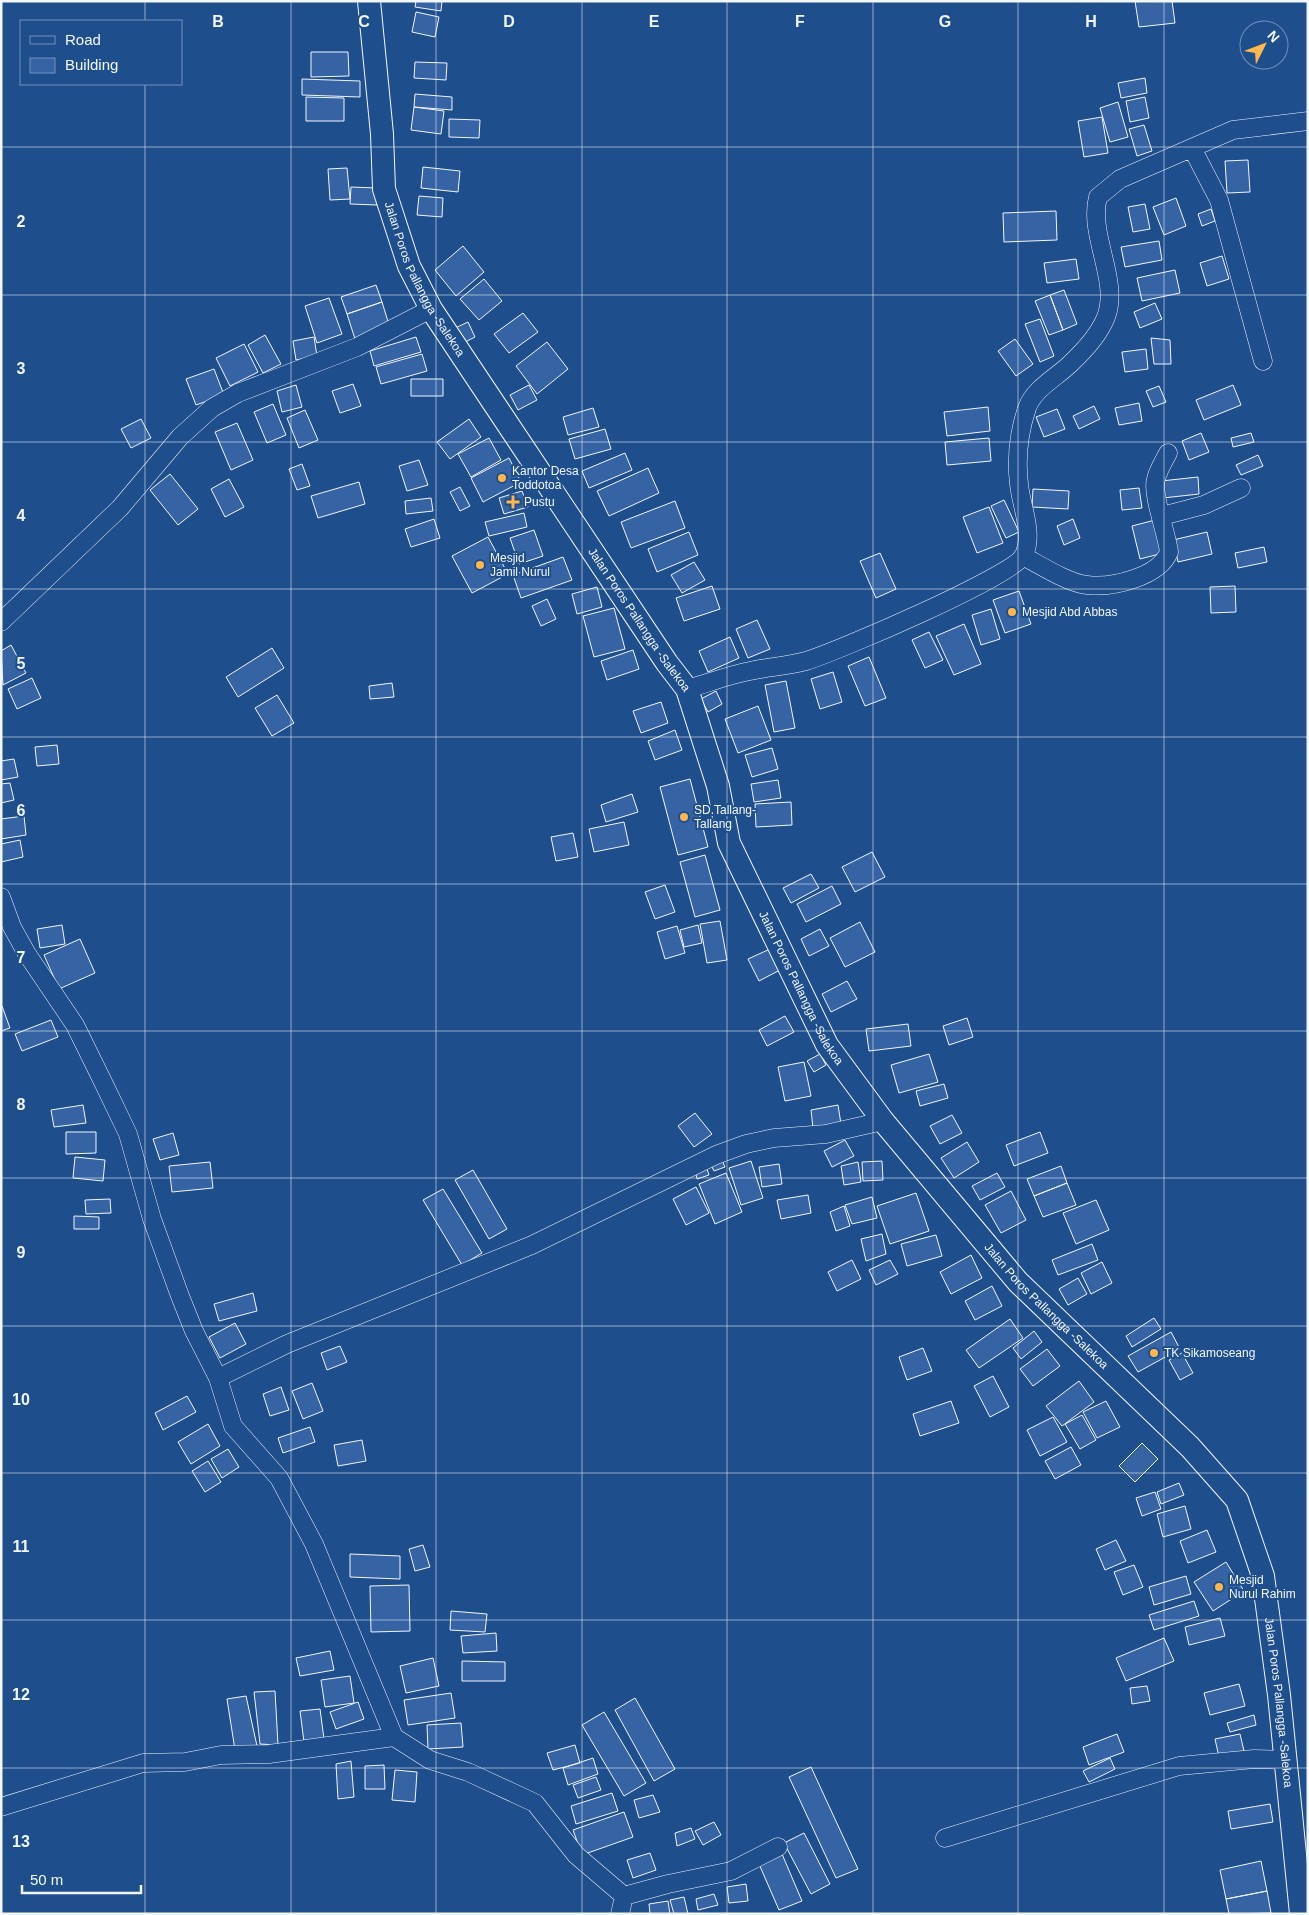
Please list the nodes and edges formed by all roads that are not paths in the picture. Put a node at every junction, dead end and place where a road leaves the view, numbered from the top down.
1 (368, 1) edge
2 (1308, 121) edge
3 (1192, 148) junction
4 (431, 309) junction
5 (1263, 361) dead end
6 (1168, 454) dead end
7 (1241, 488) dead end
8 (1162, 516) junction
9 (1023, 556) junction
10 (1, 622) edge
11 (688, 689) junction
12 (1, 897) edge
13 (883, 1121) junction
14 (218, 1378) junction
15 (394, 1737) junction
16 (1285, 1760) junction
17 (1, 1807) edge
18 (945, 1838) dead end
19 (778, 1847) dead end
20 (622, 1905) edge
21 (1301, 1914) edge

1 - 4 main road, Jalan Poros Pallangga -Salekoa
2 - 3 street
3 - 5 street
3 - 9 street
4 - 10 street
4 - 11 main road, Jalan Poros Pallangga -Salekoa
6 - 8 street
7 - 8 street
8 - 9 street
9 - 11 street
11 - 13 main road, Jalan Poros Pallangga -Salekoa
12 - 14 street
13 - 14 street
13 - 16 main road, Jalan Poros Pallangga -Salekoa
14 - 15 street
15 - 17 street
15 - 20 street
16 - 18 street
16 - 21 main road, Jalan Poros Pallangga -Salekoa
19 - 20 street

